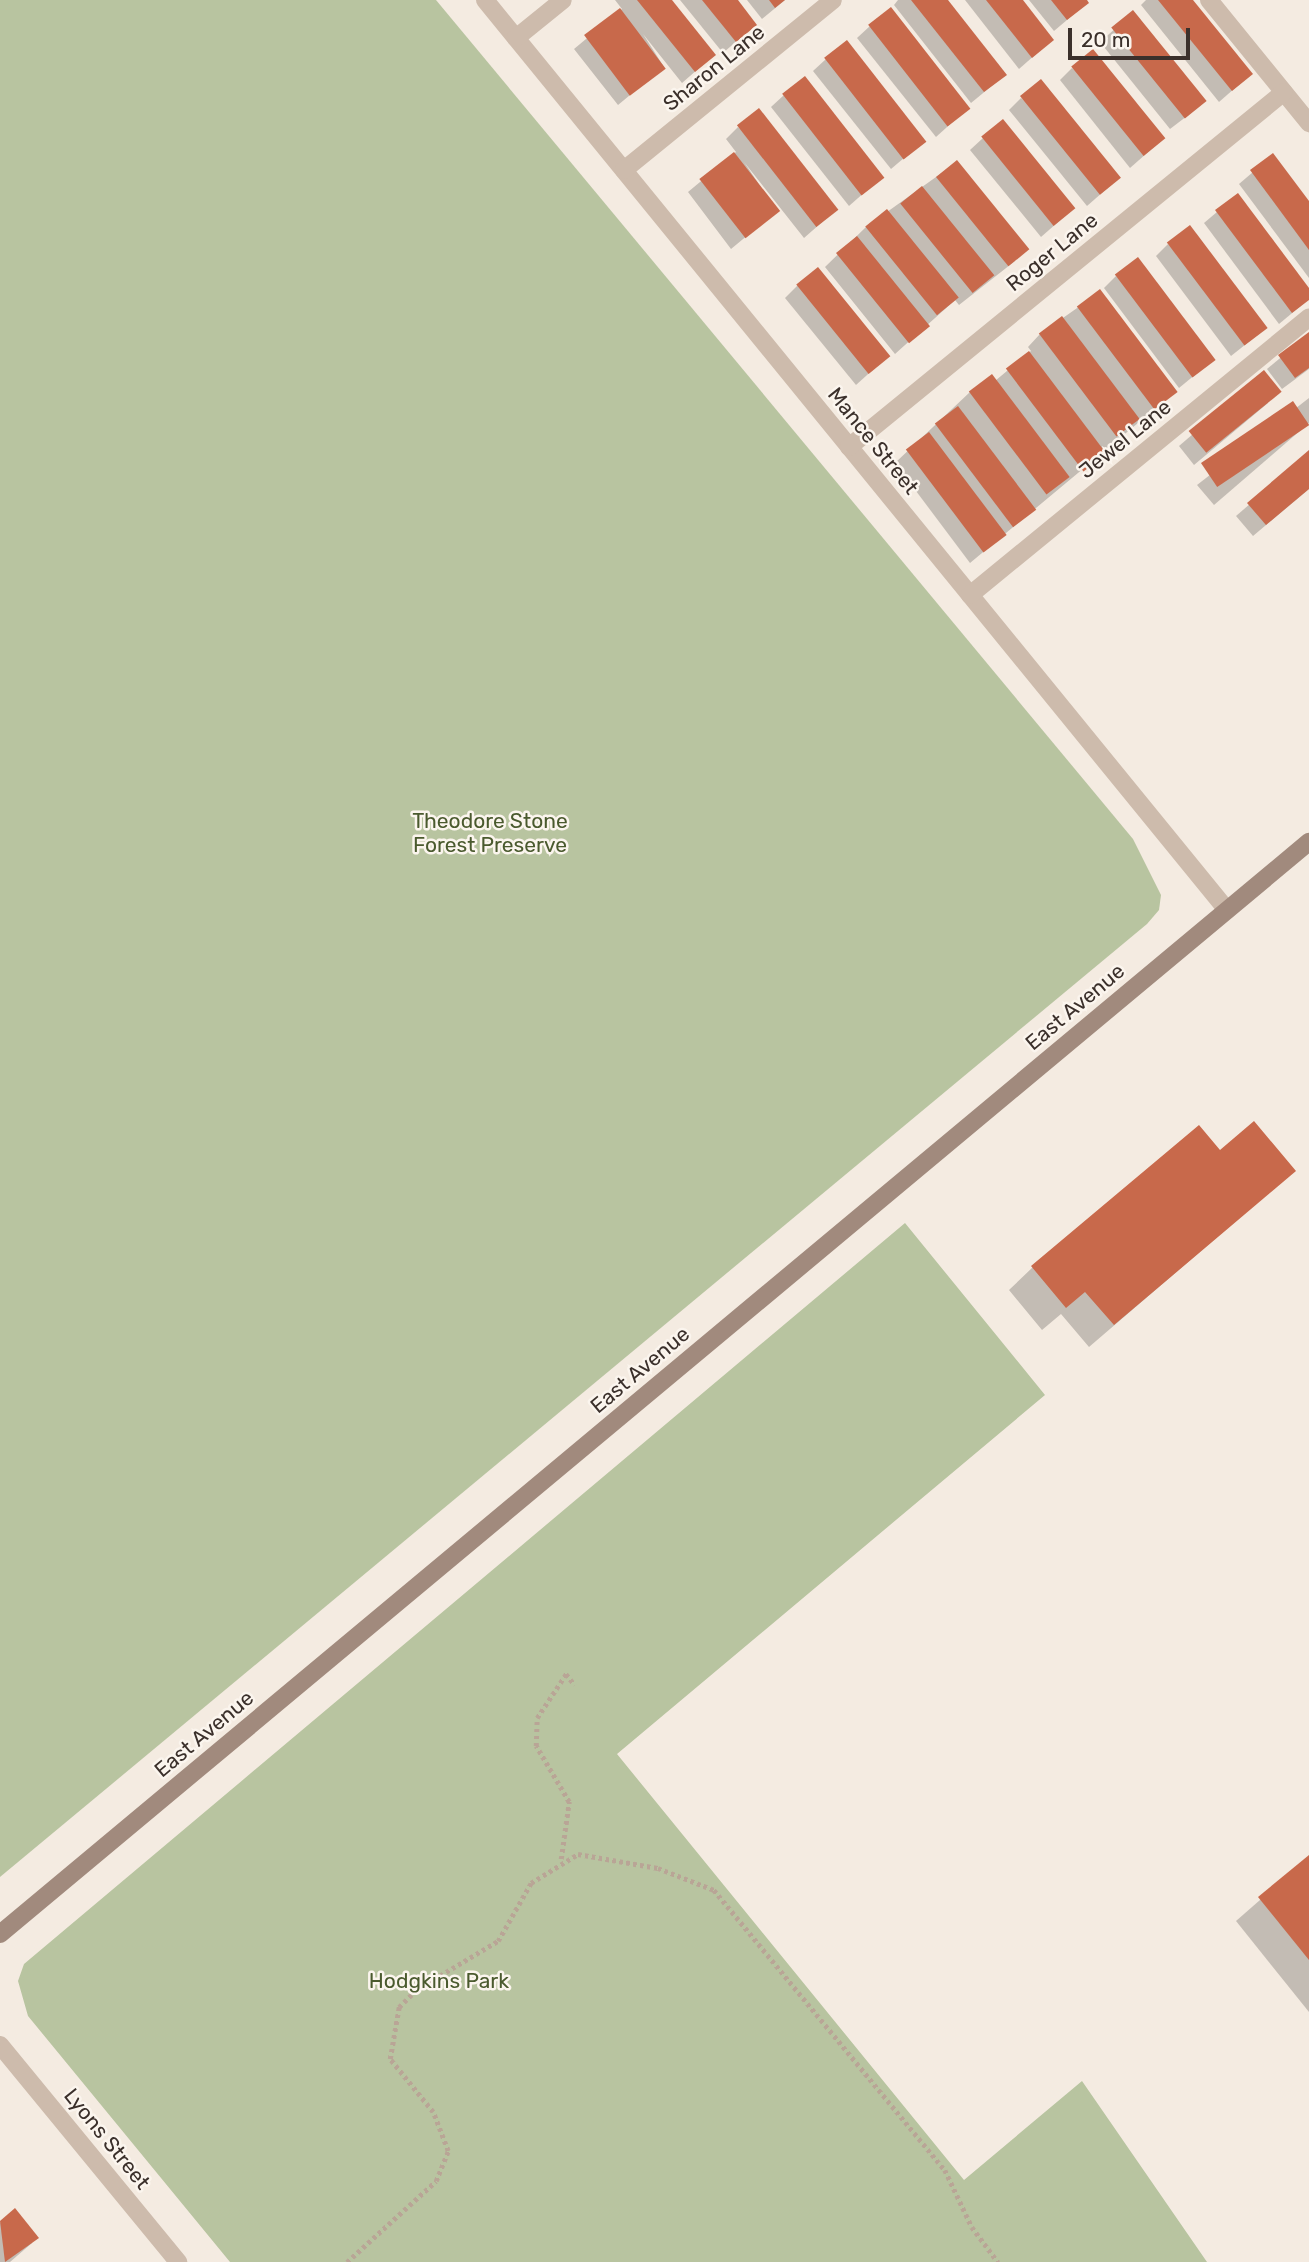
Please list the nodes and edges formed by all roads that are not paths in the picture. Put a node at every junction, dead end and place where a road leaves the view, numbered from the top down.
1 (485, 0) edge
2 (563, 0) edge
3 (833, 0) edge
4 (1209, 0) edge
5 (516, 38) junction
6 (1284, 92) junction
7 (1309, 123) edge
8 (624, 170) junction
9 (1309, 318) edge
10 (849, 447) junction
11 (970, 595) junction
12 (1309, 842) edge
13 (1227, 910) junction
14 (0, 1934) edge
15 (0, 2045) edge
16 (178, 2262) edge

1 - 5 street, Mance Street
2 - 5 street
3 - 8 street, Sharon Lane
4 - 6 street
5 - 8 street, Mance Street
6 - 7 street
6 - 10 street, Roger Lane
8 - 10 street, Mance Street
9 - 11 street, Jewel Lane
10 - 11 street, Mance Street
11 - 13 street, Mance Street
12 - 13 street, East Avenue
13 - 14 street, East Avenue
15 - 16 street, Lyons Street

